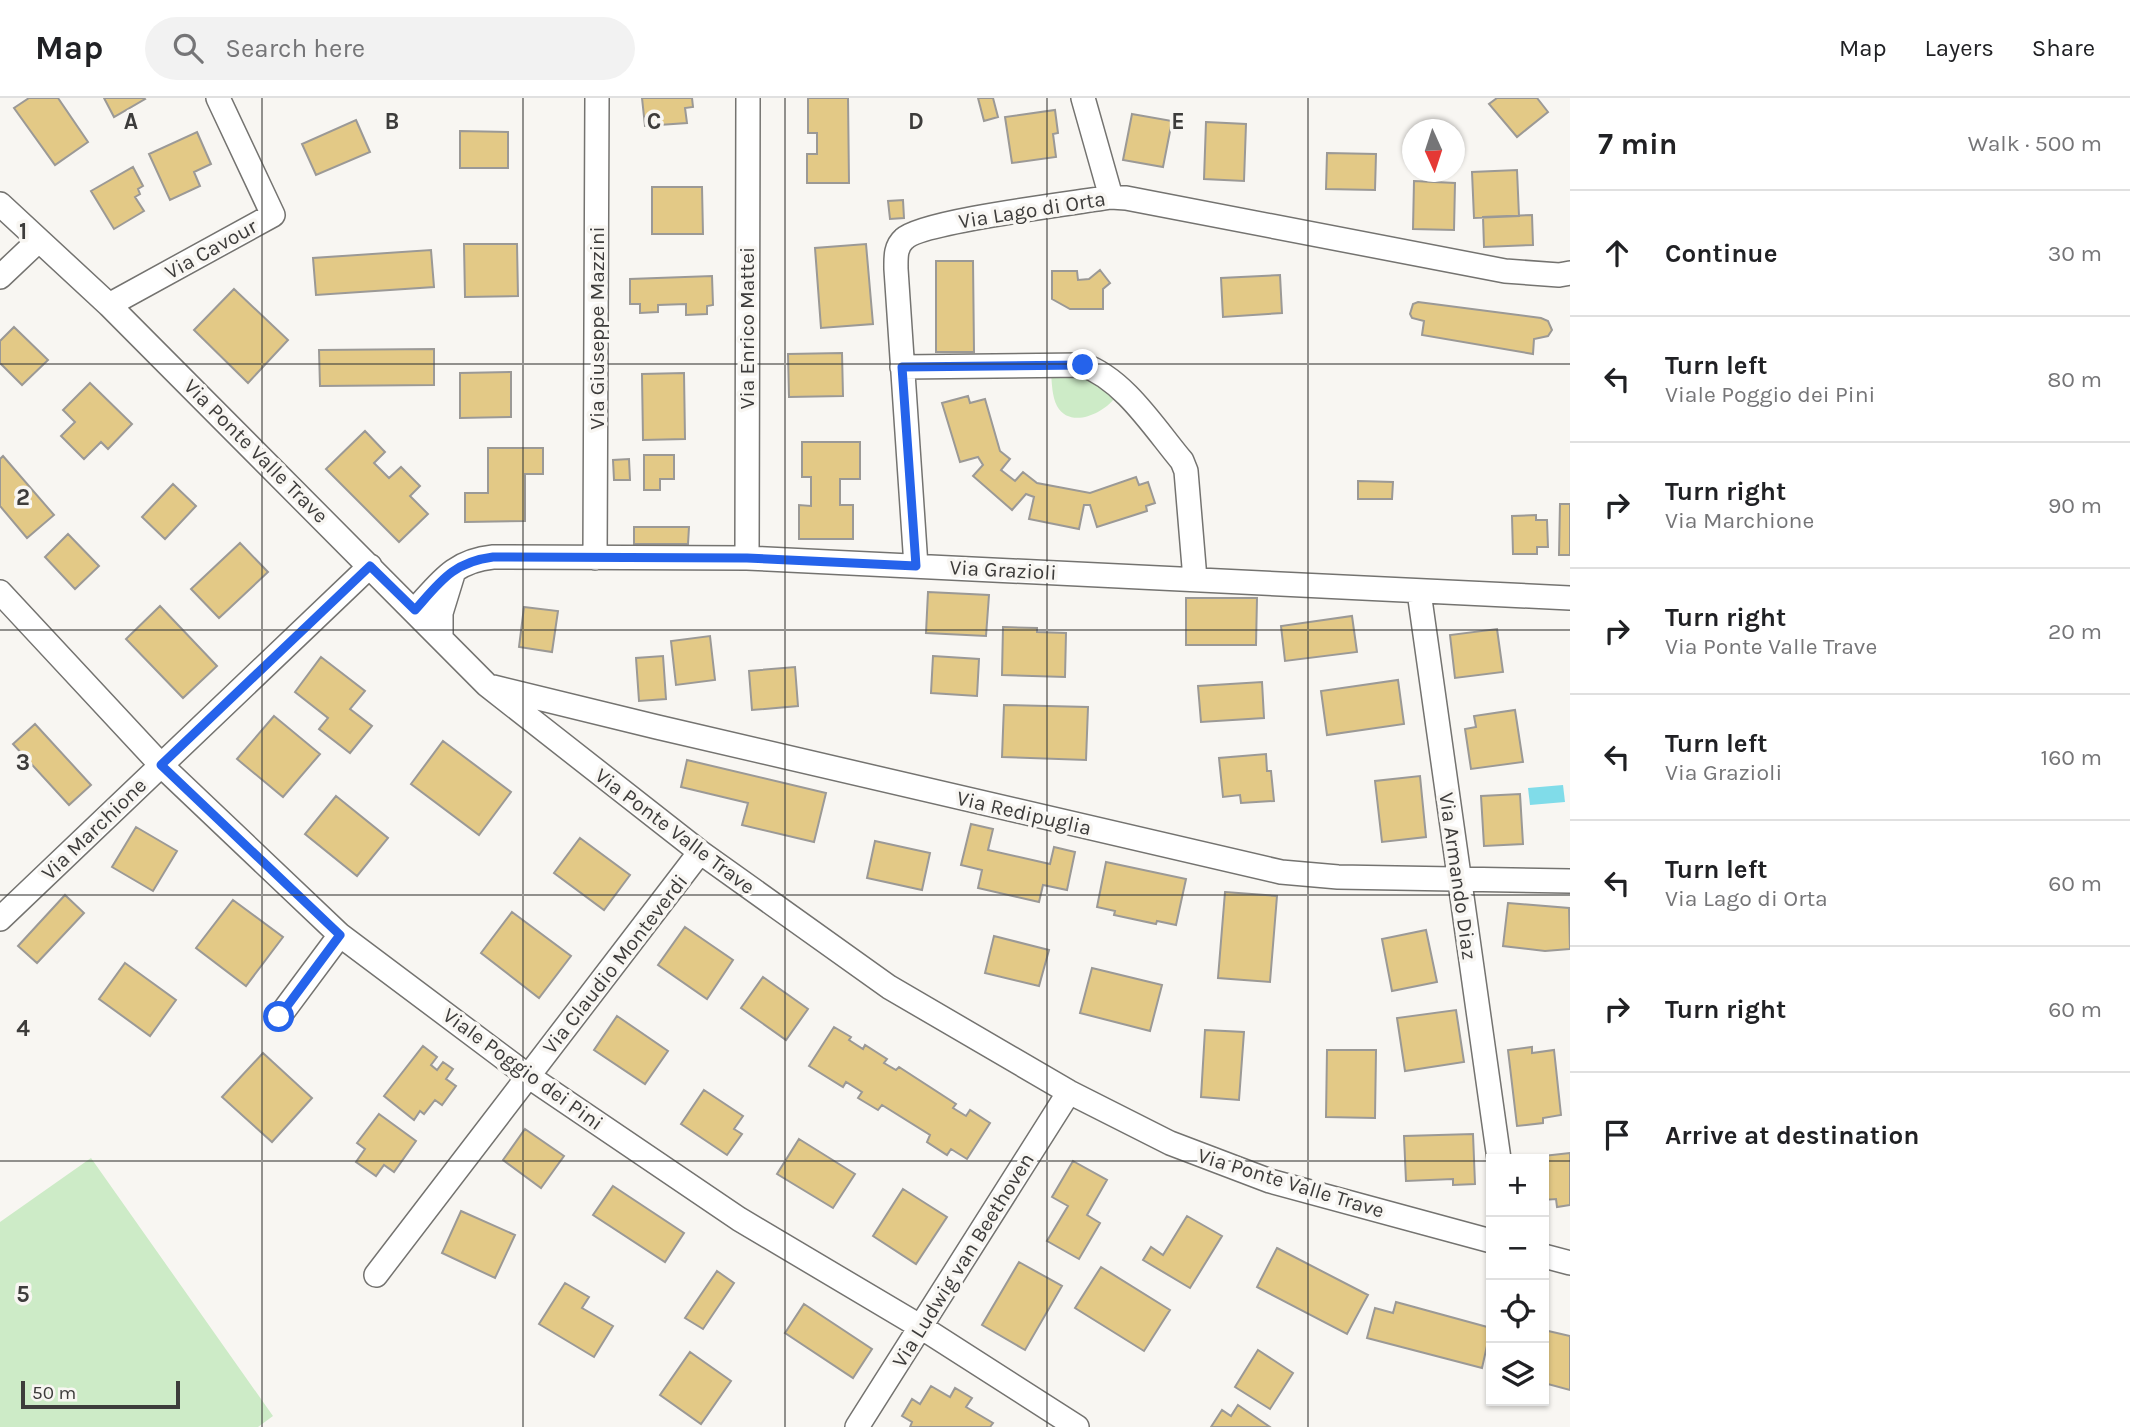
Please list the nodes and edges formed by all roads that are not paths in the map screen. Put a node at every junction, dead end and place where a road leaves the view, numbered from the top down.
1 (218, 98) edge
2 (597, 98) edge
3 (748, 98) edge
4 (1083, 98) edge
5 (1111, 197) junction
6 (0, 204) edge
7 (38, 241) junction
8 (1570, 273) edge
9 (0, 277) edge
10 (109, 305) junction
11 (902, 367) junction
12 (595, 558) junction
13 (747, 558) junction
14 (370, 566) junction
15 (916, 566) junction
16 (455, 568) junction
17 (1195, 579) junction
18 (0, 592) edge
19 (1419, 592) junction
20 (1570, 598) edge
21 (415, 610) junction
22 (441, 638) junction
23 (487, 685) junction
24 (161, 765) junction
25 (700, 852) junction
26 (1458, 880) junction
27 (1570, 881) edge
28 (0, 919) edge
29 (340, 935) junction
30 (279, 1017) dead end
31 (528, 1076) junction
32 (1069, 1092) junction
33 (1498, 1154) edge
34 (1486, 1240) edge
35 (1549, 1257) edge
36 (1570, 1263) edge
37 (376, 1275) dead end
38 (921, 1327) junction
39 (858, 1427) edge
40 (1077, 1427) edge

1 - 10 street, Via Cavour
2 - 12 street, Via Giuseppe Mazzini
3 - 13 street, Via Enrico Mattei
4 - 5 street
5 - 8 street, Via Lago di Orta
5 - 11 street, Via Lago di Orta
6 - 7 street, Via Ponte Valle Trave
7 - 9 street
7 - 10 street, Via Ponte Valle Trave
10 - 14 street, Via Ponte Valle Trave
11 - 15 street, Via Lago di Orta
11 - 17 street
12 - 13 street, Via Grazioli
12 - 16 street, Via Grazioli
13 - 15 street, Via Grazioli
14 - 21 street, Via Ponte Valle Trave
14 - 24 street, Via Marchione
15 - 17 street, Via Grazioli
16 - 21 street, Via Grazioli
16 - 22 street
17 - 19 street, Via Grazioli
18 - 24 street, Viale Poggio dei Pini
19 - 20 street, Via Grazioli
19 - 26 street, Via Armando Diaz
21 - 22 street, Via Ponte Valle Trave
22 - 23 street, Via Ponte Valle Trave
23 - 25 street, Via Ponte Valle Trave
23 - 26 street, Via Redipuglia
24 - 28 street, Via Marchione
24 - 29 street, Viale Poggio dei Pini
25 - 31 street, Via Claudio Monteverdi
25 - 32 street, Via Ponte Valle Trave
26 - 27 street, Via Redipuglia
26 - 33 street, Via Armando Diaz
29 - 30 street
29 - 31 street, Viale Poggio dei Pini
31 - 37 street, Via Claudio Monteverdi
31 - 38 street, Viale Poggio dei Pini
32 - 34 street, Via Ponte Valle Trave
32 - 38 street, Via Ludwig van Beethoven
35 - 36 street
38 - 39 street, Via Ludwig van Beethoven
38 - 40 street, Viale Poggio dei Pini

